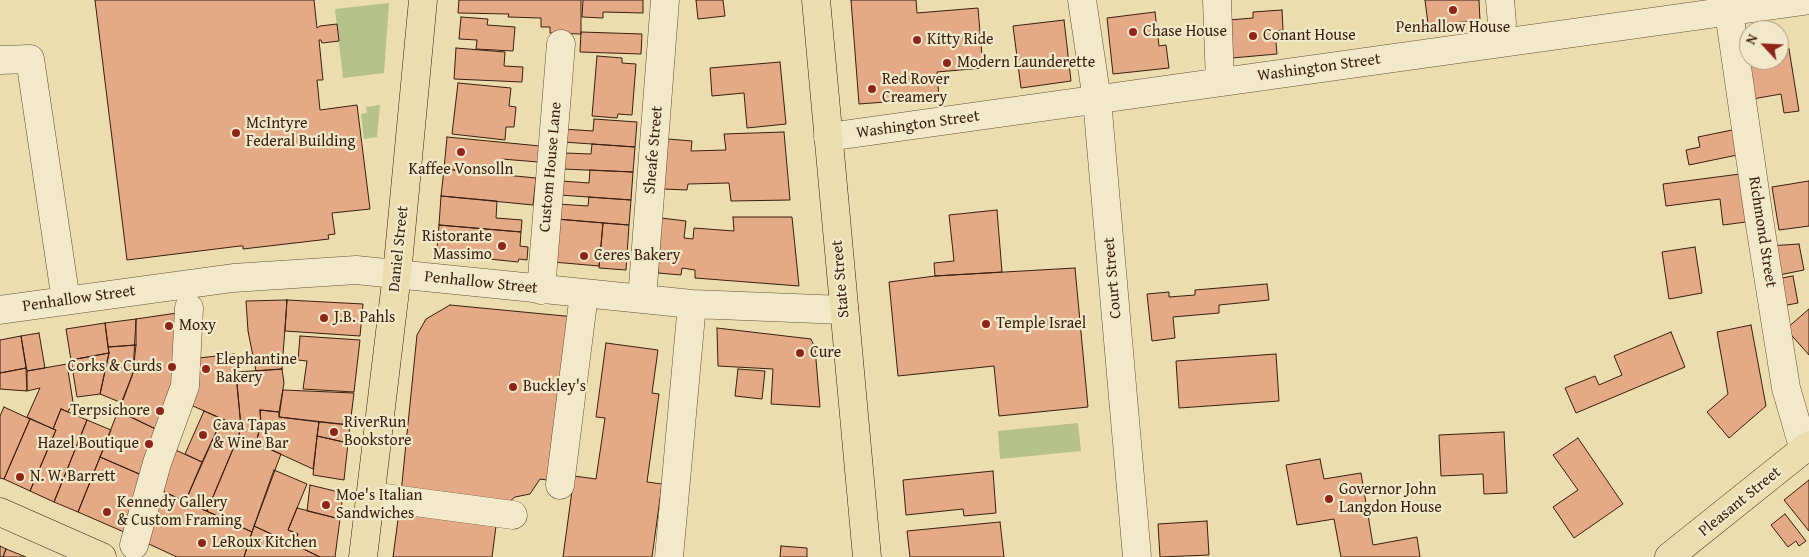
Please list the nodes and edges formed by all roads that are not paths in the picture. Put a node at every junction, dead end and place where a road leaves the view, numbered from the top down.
1 (423, 0) edge
2 (665, 0) edge
3 (816, 0) edge
4 (1082, 0) edge
5 (1217, 0) edge
6 (1809, 0) edge
7 (1730, 12) junction
8 (561, 44) dead end
9 (0, 60) edge
10 (1220, 82) junction
11 (1097, 100) junction
12 (828, 137) junction
13 (397, 274) junction
14 (541, 290) junction
15 (584, 294) junction
16 (642, 299) junction
17 (66, 301) junction
18 (692, 304) junction
19 (189, 308) dead end
20 (0, 310) edge
21 (844, 310) junction
22 (1806, 448) edge
23 (560, 485) dead end
24 (370, 496) junction
25 (0, 512) edge
26 (514, 516) dead end
27 (134, 545) dead end
28 (102, 557) edge
29 (363, 557) edge
30 (668, 557) edge
31 (867, 557) edge
32 (1137, 557) edge
33 (1669, 557) edge

1 - 13 main road, Daniel Street
2 - 16 street, Sheafe Street
3 - 12 main road, State Street
4 - 11 street, Court Street
5 - 10 street
6 - 7 street, Washington Street
7 - 10 street, Washington Street
7 - 22 street, Richmond Street
8 - 14 street, Custom House Lane
9 - 17 street
10 - 11 street, Washington Street
11 - 12 street, Washington Street
11 - 32 street, Court Street
12 - 21 main road, State Street
13 - 14 street, Penhallow Street
13 - 17 street, Penhallow Street
13 - 24 main road, Daniel Street
14 - 15 street, Penhallow Street
15 - 16 street, Penhallow Street
15 - 23 street
16 - 18 street, Penhallow Street
17 - 20 street, Penhallow Street
18 - 21 street, Penhallow Street
18 - 30 street
19 - 27 street
21 - 31 main road, State Street
22 - 33 main road, Pleasant Street
24 - 26 street
24 - 29 main road, Daniel Street
25 - 28 main road

